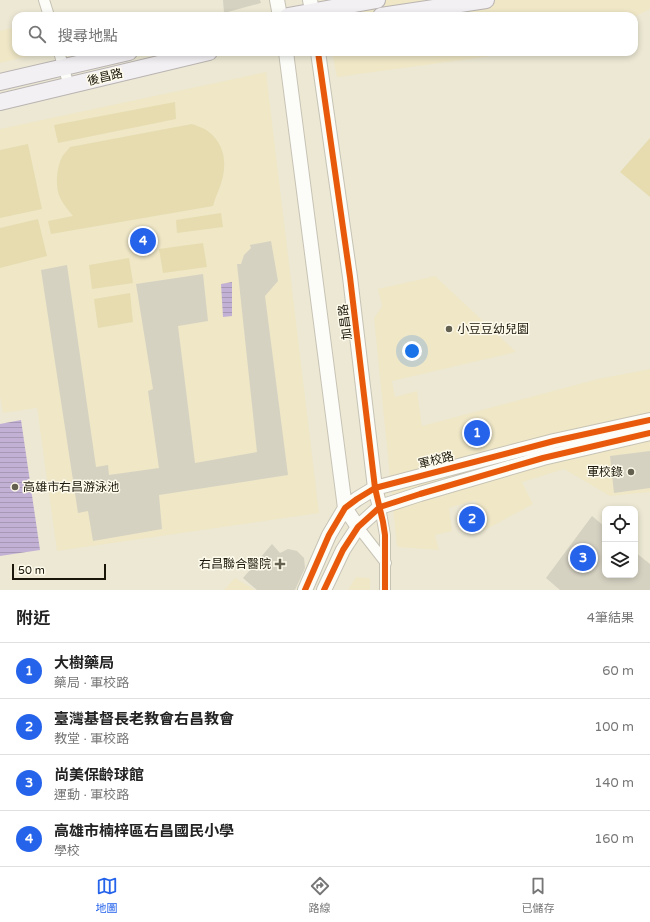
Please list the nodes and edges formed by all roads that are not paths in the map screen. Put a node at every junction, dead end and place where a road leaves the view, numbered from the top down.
1 (44, 0) edge
2 (277, 0) edge
3 (378, 0) edge
4 (486, 0) edge
5 (312, 9) edge
6 (48, 12) edge
7 (279, 12) edge
8 (302, 12) edge
9 (407, 12) edge
10 (95, 56) edge
11 (193, 56) edge
12 (287, 56) edge
13 (319, 56) edge
14 (61, 60) edge
15 (0, 82) edge
16 (69, 86) junction
17 (0, 102) edge
18 (650, 420) edge
19 (650, 433) edge
20 (376, 488) junction
21 (380, 507) junction
22 (345, 508) junction
23 (358, 527) junction
24 (386, 563) junction
25 (305, 590) edge
26 (324, 590) edge
27 (385, 590) edge

1 - 6 street
2 - 7 street
3 - 5 main road
4 - 9 main road
5 - 8 main road
10 - 14 main road, 後昌路
11 - 16 main road, 後昌路
12 - 22 street, 加昌路
13 - 20 street, 加昌路
14 - 15 main road, 後昌路
14 - 16 street
16 - 17 main road, 後昌路
18 - 20 street, 軍校路
19 - 21 street
20 - 21 street, 加昌路
20 - 22 street, 軍校路
21 - 23 street
21 - 24 street, 加昌路
22 - 23 street, 加昌路
22 - 25 street, 軍校路
23 - 24 street, 加昌路
23 - 26 street
24 - 27 street, 加昌路

